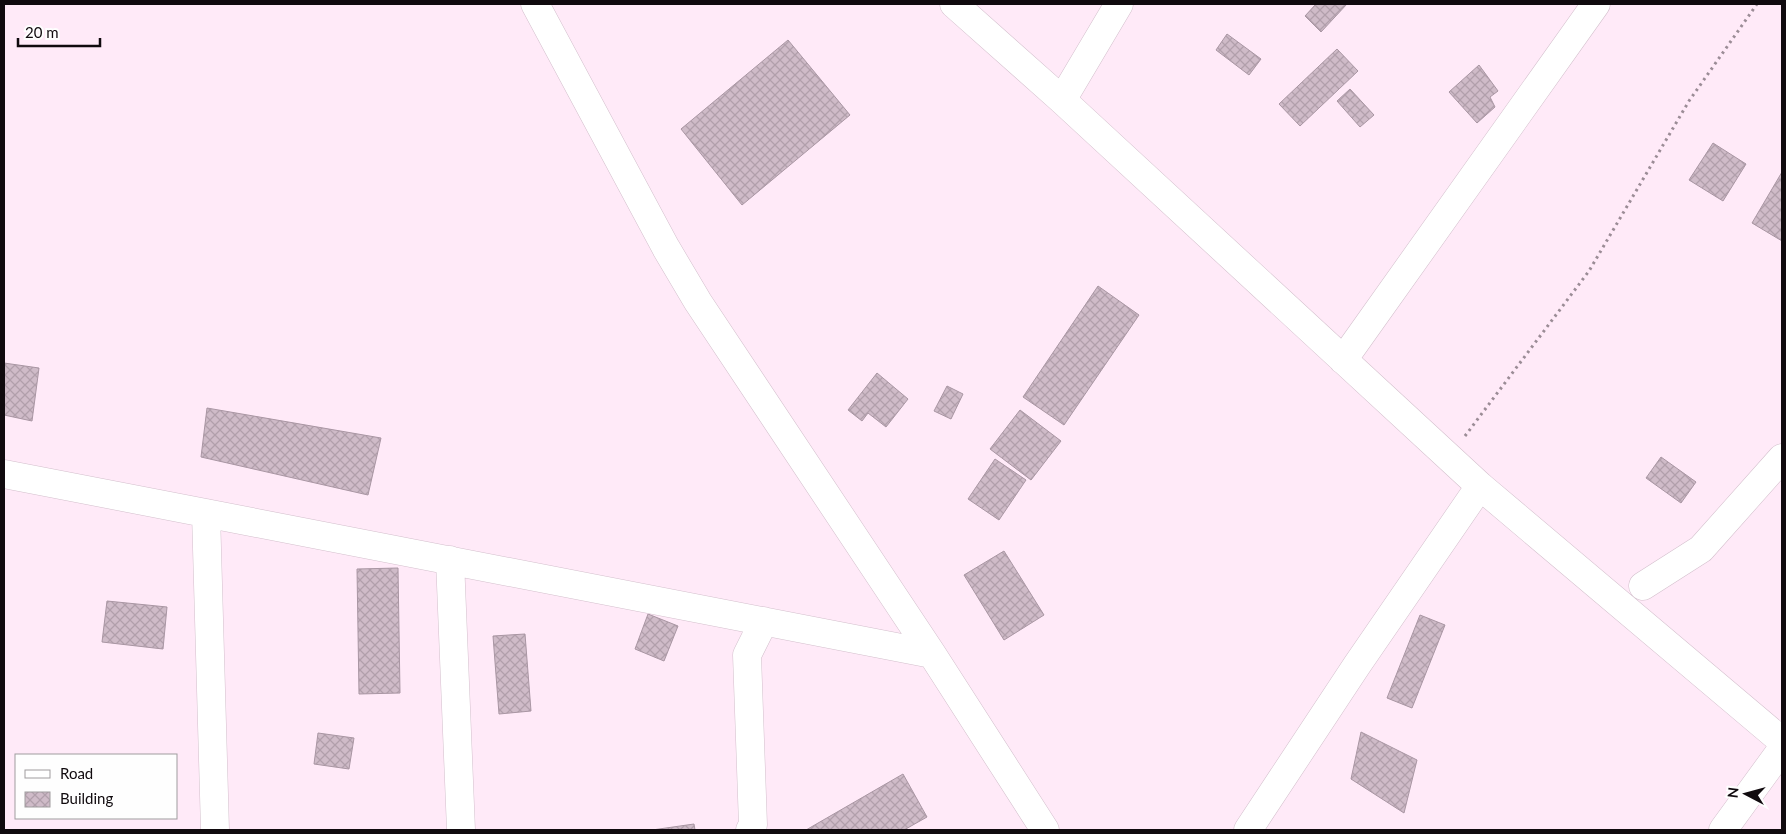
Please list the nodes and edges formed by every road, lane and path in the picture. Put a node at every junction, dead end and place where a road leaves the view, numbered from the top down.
1 (535, 4) edge
2 (954, 4) edge
3 (1119, 4) edge
4 (1596, 4) edge
5 (1756, 4) edge
6 (1062, 100) junction
7 (1343, 360) junction
8 (1450, 457) junction
9 (1782, 458) edge
10 (4, 474) edge
11 (1480, 486) junction
12 (206, 513) junction
13 (450, 560) junction
14 (1643, 586) dead end
15 (764, 621) junction
16 (932, 654) junction
17 (1782, 741) edge
18 (1782, 749) edge
19 (215, 830) edge
20 (461, 830) edge
21 (750, 830) edge
22 (1045, 830) edge
23 (1248, 830) edge
24 (1723, 830) edge

1 - 16 street
2 - 6 street
3 - 6 street
4 - 7 street
5 - 8 path
6 - 7 street
7 - 8 street
8 - 11 street
9 - 14 street
10 - 12 street
11 - 17 street
11 - 23 street
12 - 13 street
12 - 19 street
13 - 15 street
13 - 20 street
15 - 16 street
15 - 21 street
16 - 22 street
18 - 24 street

